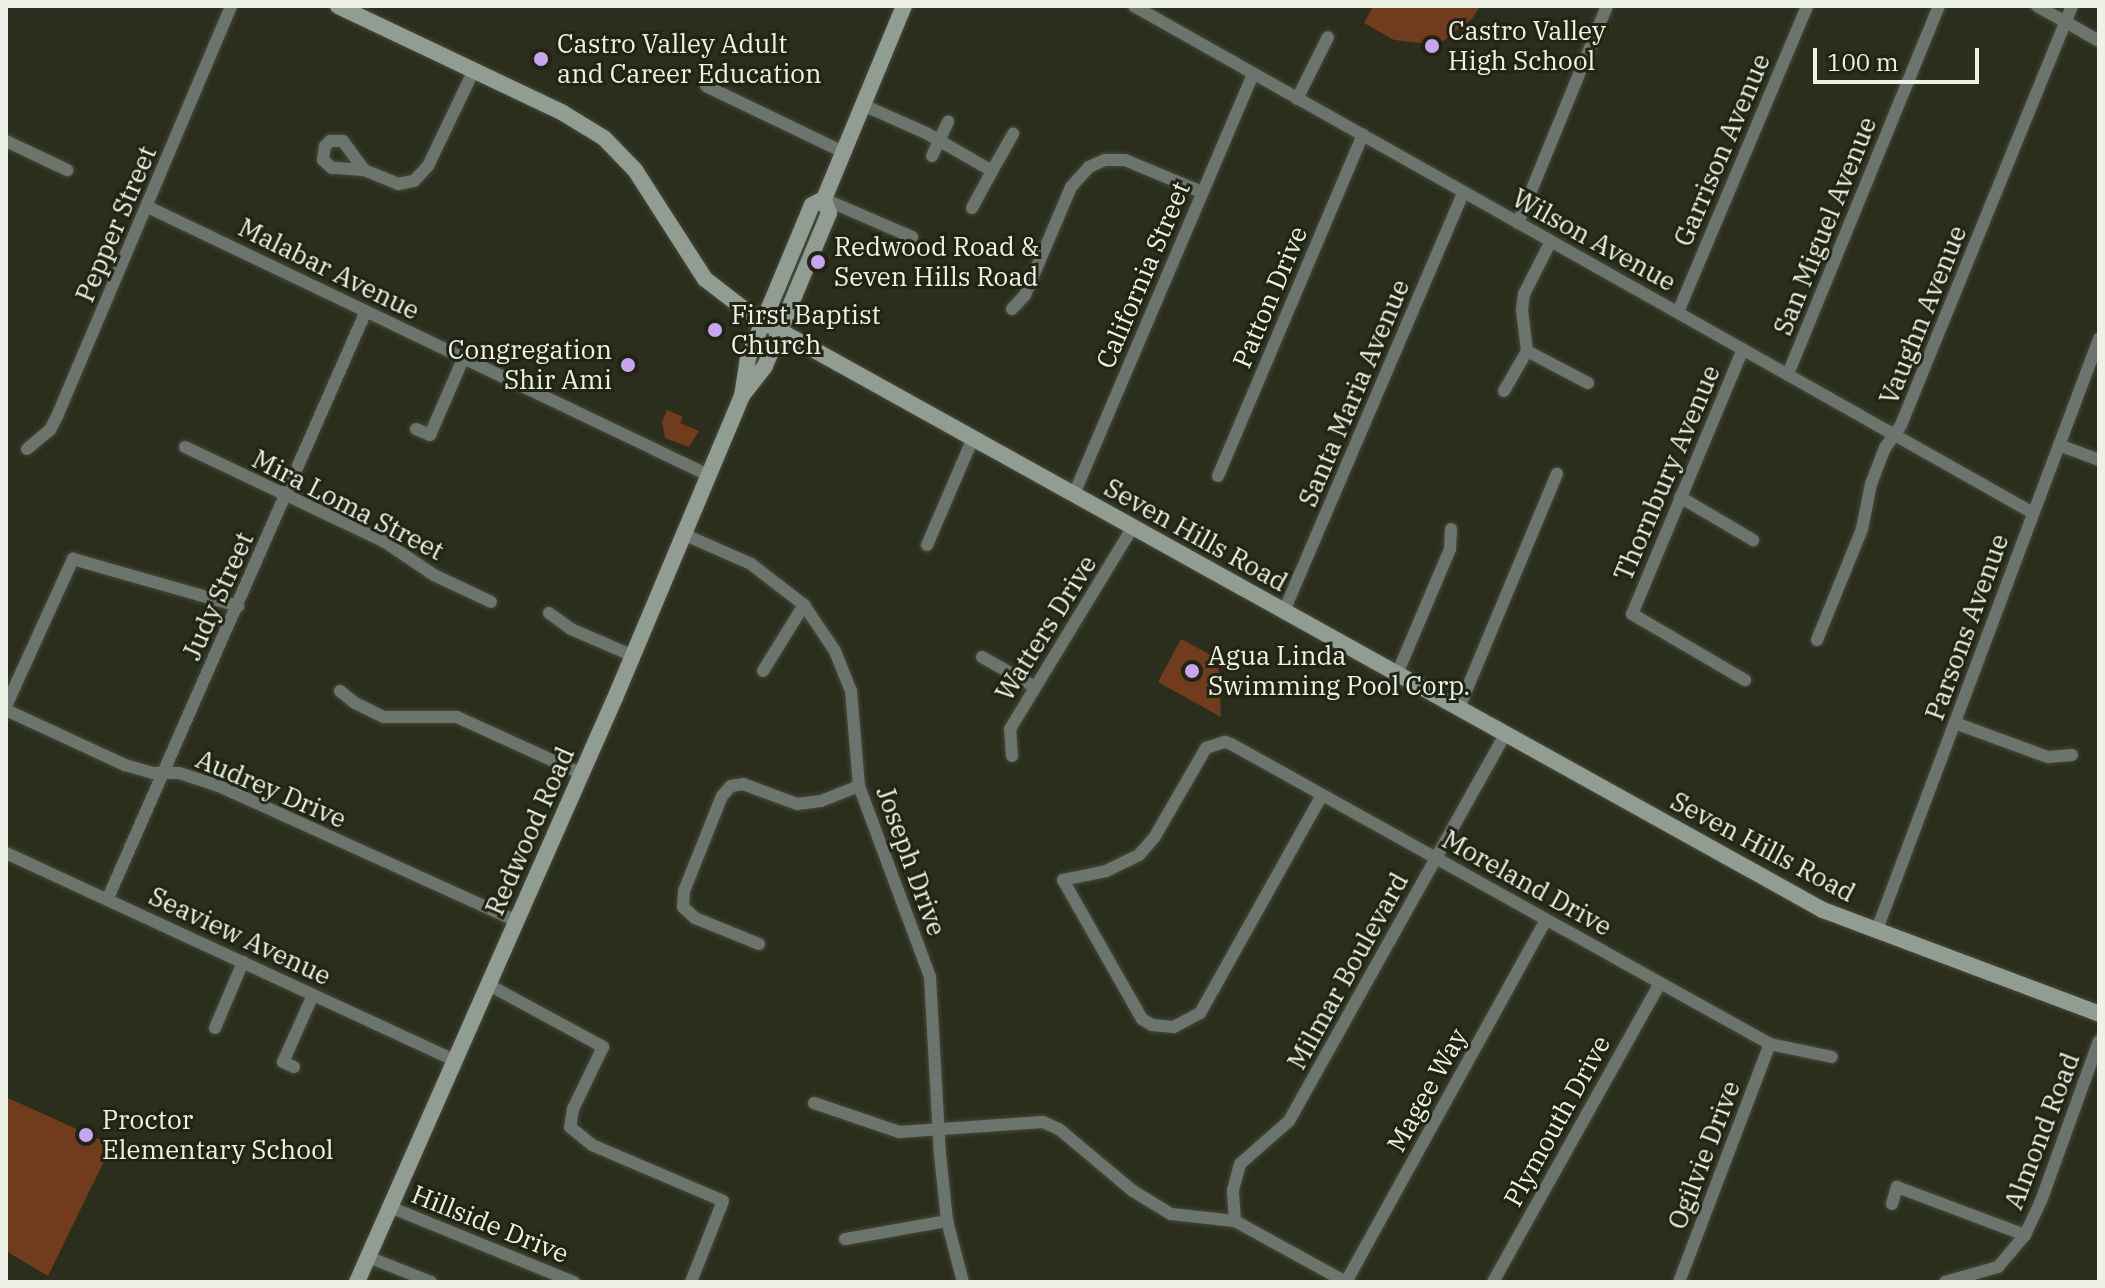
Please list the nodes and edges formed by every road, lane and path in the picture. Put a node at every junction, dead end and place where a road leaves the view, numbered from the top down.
1 (231, 6) edge
2 (338, 6) edge
3 (1134, 6) edge
4 (1607, 6) edge
5 (1807, 6) edge
6 (1939, 6) edge
7 (2037, 6) edge
8 (2072, 6) edge
9 (902, 7) edge
10 (2067, 23) junction
11 (1328, 37) dead end
12 (2099, 41) edge
13 (474, 70) junction
14 (1253, 74) junction
15 (706, 86) dead end
16 (1297, 99) junction
17 (863, 105) junction
18 (948, 122) dead end
19 (1013, 134) dead end
20 (1363, 135) junction
21 (6, 141) edge
22 (939, 141) junction
23 (843, 152) junction
24 (932, 156) dead end
25 (67, 170) dead end
26 (364, 170) dead end
27 (992, 171) junction
28 (1202, 192) junction
29 (1464, 192) junction
30 (824, 199) junction
31 (148, 207) junction
32 (972, 208) dead end
33 (1518, 223) junction
34 (912, 237) dead end
35 (1550, 243) junction
36 (1012, 309) dead end
37 (366, 311) junction
38 (1678, 312) junction
39 (763, 322) junction
40 (780, 331) junction
41 (2099, 339) edge
42 (1743, 349) junction
43 (1527, 351) junction
44 (463, 359) junction
45 (1788, 374) junction
46 (1588, 383) dead end
47 (1504, 391) dead end
48 (742, 396) junction
49 (416, 429) dead end
50 (1895, 435) junction
51 (973, 438) junction
52 (2059, 445) junction
53 (185, 447) dead end
54 (27, 449) dead end
55 (2099, 460) edge
56 (1557, 474) dead end
57 (708, 475) junction
58 (1218, 476) dead end
59 (1074, 494) junction
60 (287, 495) junction
61 (1680, 497) junction
62 (2033, 513) junction
63 (1133, 527) junction
64 (1451, 529) dead end
65 (683, 534) junction
66 (1753, 540) dead end
67 (927, 545) dead end
68 (491, 602) dead end
69 (804, 605) junction
70 (238, 606) junction
71 (1284, 611) junction
72 (549, 613) dead end
73 (1817, 640) dead end
74 (633, 656) junction
75 (982, 657) dead end
76 (763, 671) dead end
77 (1397, 674) junction
78 (1745, 680) dead end
79 (1035, 687) junction
80 (340, 691) dead end
81 (6, 708) edge
82 (1459, 708) junction
83 (1955, 723) junction
84 (1505, 734) junction
85 (2072, 755) dead end
86 (1012, 756) dead end
87 (165, 772) junction
88 (582, 774) junction
89 (859, 786) junction
90 (1322, 795) junction
91 (6, 853) edge
92 (1436, 858) junction
93 (108, 898) junction
94 (1546, 920) junction
95 (517, 921) junction
96 (1876, 932) junction
97 (759, 944) dead end
98 (243, 962) junction
99 (1660, 983) junction
100 (489, 985) junction
101 (313, 995) junction
102 (2099, 1014) edge
103 (215, 1028) dead end
104 (2099, 1041) edge
105 (1770, 1044) junction
106 (1832, 1057) dead end
107 (455, 1060) junction
108 (294, 1067) dead end
109 (814, 1103) dead end
110 (937, 1130) junction
111 (1892, 1204) dead end
112 (390, 1207) junction
113 (947, 1221) junction
114 (1235, 1221) junction
115 (2025, 1235) junction
116 (845, 1239) dead end
117 (368, 1257) junction
118 (357, 1282) edge
119 (431, 1282) edge
120 (574, 1282) edge
121 (691, 1282) edge
122 (963, 1282) edge
123 (1346, 1282) edge
124 (1493, 1282) edge
125 (1679, 1282) edge
126 (1945, 1282) edge

1 - 31 street, Pepper Street
2 - 13 street, Seven Hills Road
3 - 14 street, Wilson Avenue
4 - 33 street
5 - 38 street, Garrison Avenue
6 - 45 street, San Miguel Avenue
7 - 10 street
8 - 10 street, Vaughn Avenue
9 - 17 street, Redwood Road
10 - 12 street
10 - 50 street, Vaughn Avenue
11 - 16 street
13 - 26 street
13 - 39 street, Seven Hills Road
14 - 16 street, Wilson Avenue
14 - 28 street, California Street
15 - 23 street
16 - 20 street, Wilson Avenue
17 - 22 street
17 - 23 street, Redwood Road
18 - 22 street
19 - 27 street
20 - 29 street, Wilson Avenue
20 - 58 street, Patton Drive
21 - 25 street
22 - 24 street
22 - 27 street
23 - 30 street, Redwood Road
27 - 32 street
28 - 36 street
28 - 59 street, California Street
29 - 33 street, Wilson Avenue
29 - 71 street, Santa Maria Avenue
30 - 34 street
30 - 39 street, Redwood Road
30 - 40 street, Redwood Road
31 - 37 street, Malabar Avenue
31 - 54 street, Pepper Street
33 - 35 street, Wilson Avenue
35 - 38 street, Wilson Avenue
35 - 43 street
37 - 44 street, Malabar Avenue
37 - 60 street, Judy Street
38 - 42 street, Wilson Avenue
39 - 40 street, Seven Hills Road
39 - 48 street, Redwood Road
40 - 48 street, Redwood Road
40 - 51 street, Seven Hills Road
41 - 52 street, Parsons Avenue
42 - 45 street, Wilson Avenue
42 - 61 street, Thornbury Avenue
43 - 46 street
43 - 47 street
44 - 49 street
44 - 57 street, Malabar Avenue
45 - 50 street, Wilson Avenue
48 - 57 street, Redwood Road
50 - 62 street, Wilson Avenue
50 - 73 street, Vaughn Avenue
51 - 59 street, Seven Hills Road
51 - 67 street
52 - 55 street
52 - 62 street, Parsons Avenue
53 - 60 street, Mira Loma Street
56 - 82 street
57 - 65 street, Redwood Road
59 - 63 street, Seven Hills Road
60 - 68 street, Mira Loma Street
60 - 70 street, Judy Street
61 - 66 street
61 - 78 street, Thornbury Avenue
62 - 83 street, Parsons Avenue
63 - 71 street, Seven Hills Road
63 - 79 street, Watters Drive
64 - 77 street
65 - 69 street, Joseph Drive
65 - 74 street, Redwood Road
69 - 76 street
69 - 89 street, Joseph Drive
70 - 81 street
70 - 87 street, Judy Street
71 - 77 street, Seven Hills Road
72 - 74 street
74 - 88 street, Redwood Road
75 - 79 street
77 - 82 street, Seven Hills Road
79 - 86 street, Watters Drive
80 - 88 street
81 - 87 street, Audrey Drive
82 - 84 street, Seven Hills Road
83 - 85 street
83 - 96 street, Parsons Avenue
84 - 92 street, Milmar Boulevard
84 - 96 street, Seven Hills Road
87 - 93 street, Judy Street
87 - 95 street, Audrey Drive
88 - 95 street, Redwood Road
89 - 97 street
89 - 110 street, Joseph Drive
90 - 90 street, Moreland Drive
90 - 92 street, Moreland Drive
91 - 93 street, Seaview Avenue
92 - 94 street, Moreland Drive
92 - 114 street, Milmar Boulevard
93 - 98 street, Seaview Avenue
94 - 99 street, Moreland Drive
94 - 123 street, Magee Way
95 - 100 street, Redwood Road
96 - 102 street, Seven Hills Road
98 - 101 street, Seaview Avenue
98 - 103 street
99 - 105 street, Moreland Drive
99 - 124 street, Plymouth Drive
100 - 107 street, Redwood Road
100 - 121 street
101 - 107 street, Seaview Avenue
101 - 108 street
104 - 115 street, Almond Road
105 - 106 street, Moreland Drive
105 - 125 street, Ogilvie Drive
107 - 112 street, Redwood Road
109 - 110 street
110 - 113 street, Joseph Drive
110 - 114 street
111 - 115 street
112 - 117 street, Redwood Road
112 - 120 street, Hillside Drive
113 - 116 street
113 - 122 street, Joseph Drive
114 - 123 street
115 - 126 street, Almond Road
117 - 118 street, Redwood Road
117 - 119 street

